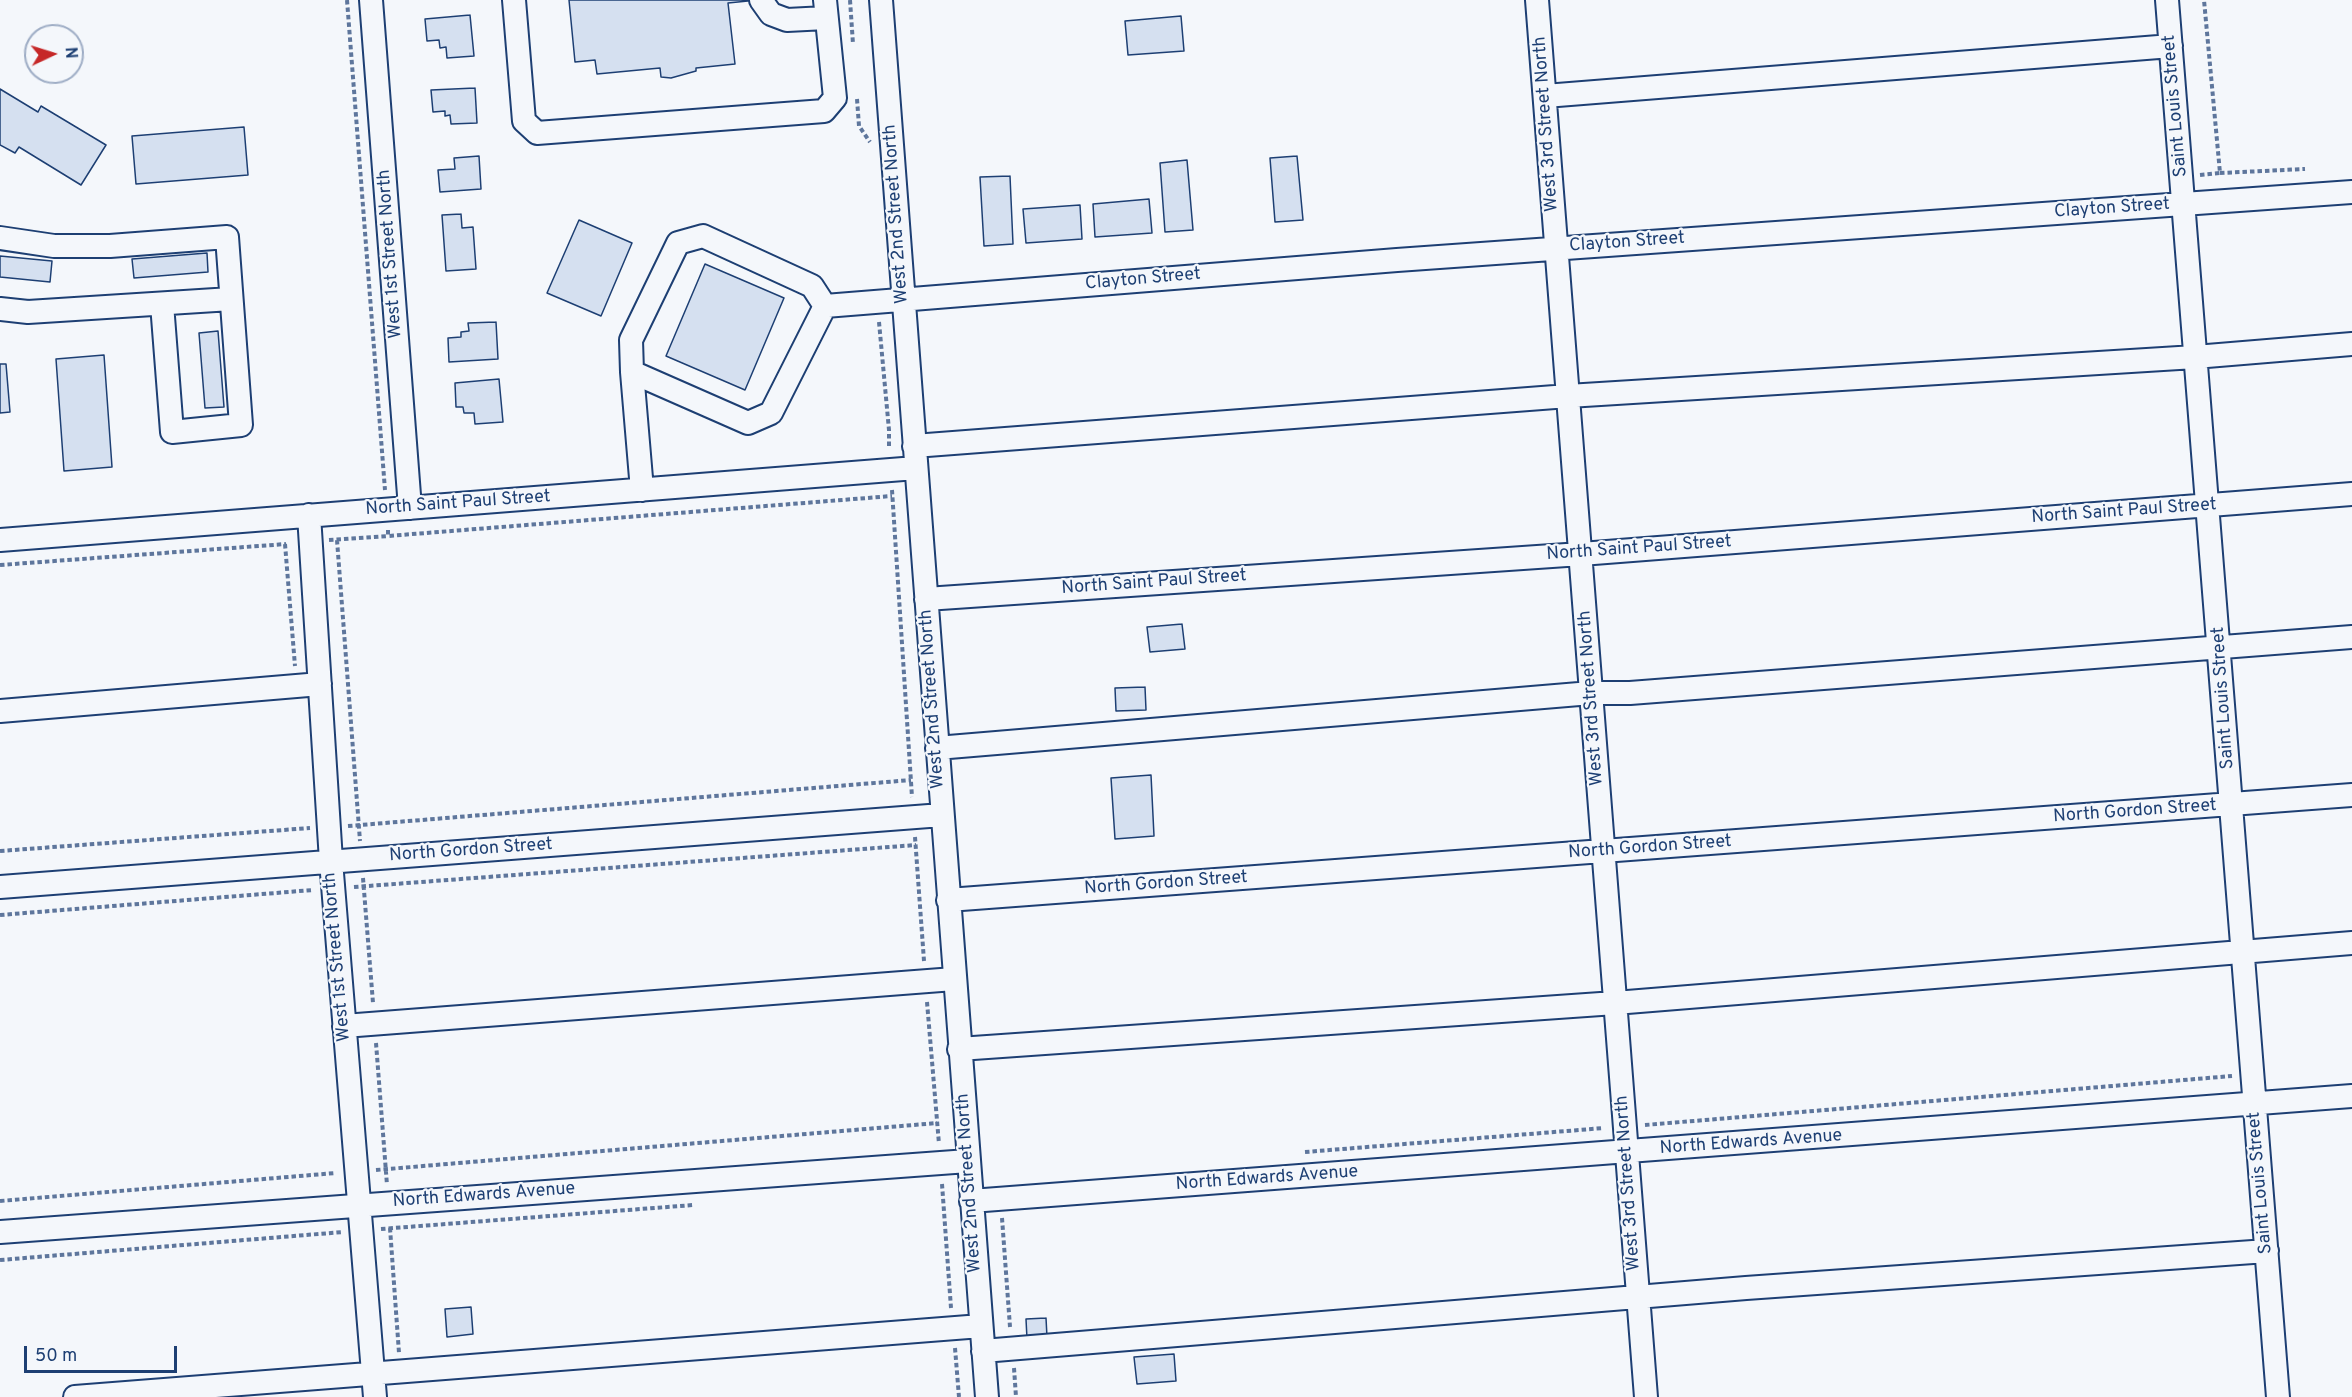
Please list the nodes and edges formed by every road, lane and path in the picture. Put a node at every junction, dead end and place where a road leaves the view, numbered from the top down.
1 (347, 0) edge
2 (371, 0) edge
3 (514, 0) edge
4 (761, 0) edge
5 (850, 0) edge
6 (881, 0) edge
7 (1537, 0) edge
8 (2167, 0) edge
9 (2204, 0) edge
10 (826, 9) edge
11 (853, 46) dead end
12 (2171, 46) junction
13 (857, 92) dead end
14 (1545, 96) junction
15 (871, 143) dead end
16 (2305, 169) dead end
17 (2220, 173) junction
18 (2182, 176) junction
19 (2352, 192) edge
20 (2184, 204) junction
21 (0, 238) edge
22 (1557, 248) junction
23 (231, 299) junction
24 (903, 299) junction
25 (878, 301) junction
26 (162, 304) junction
27 (825, 306) junction
28 (0, 309) edge
29 (2352, 344) edge
30 (2195, 357) junction
31 (632, 372) junction
32 (1568, 396) junction
33 (914, 446) junction
34 (916, 468) junction
35 (890, 471) junction
36 (642, 490) junction
37 (2352, 494) edge
38 (892, 496) junction
39 (2209, 505) junction
40 (410, 508) junction
41 (387, 510) junction
42 (309, 515) junction
43 (388, 536) junction
44 (0, 540) edge
45 (337, 540) junction
46 (311, 542) junction
47 (1581, 554) junction
48 (0, 566) edge
49 (926, 599) junction
50 (2352, 637) edge
51 (2220, 647) junction
52 (321, 684) junction
53 (1592, 693) junction
54 (0, 711) edge
55 (937, 748) junction
56 (911, 780) junction
57 (2352, 795) edge
58 (2232, 804) junction
59 (942, 815) junction
60 (914, 817) junction
61 (359, 825) junction
62 (328, 827) junction
63 (915, 844) junction
64 (0, 851) edge
65 (1604, 852) junction
66 (362, 859) junction
67 (330, 861) junction
68 (364, 886) junction
69 (0, 887) edge
70 (333, 889) junction
71 (948, 900) junction
72 (0, 915) edge
73 (2352, 943) edge
74 (2243, 952) junction
75 (954, 979) junction
76 (926, 981) junction
77 (1616, 1003) junction
78 (374, 1024) junction
79 (344, 1026) junction
80 (959, 1049) junction
81 (2232, 1065) dead end
82 (2352, 1096) edge
83 (2255, 1104) junction
84 (937, 1123) junction
85 (1625, 1126) junction
86 (1305, 1152) dead end
87 (1627, 1152) junction
88 (968, 1161) junction
89 (940, 1163) junction
90 (385, 1169) junction
91 (356, 1172) junction
92 (971, 1201) junction
93 (0, 1202) edge
94 (388, 1202) junction
95 (359, 1204) junction
96 (695, 1204) dead end
97 (1001, 1217) dead end
98 (390, 1229) junction
99 (361, 1231) junction
100 (0, 1232) edge
101 (2267, 1251) junction
102 (0, 1260) edge
103 (1638, 1297) junction
104 (981, 1326) junction
105 (953, 1328) junction
106 (1012, 1348) junction
107 (983, 1350) junction
108 (401, 1372) junction
109 (373, 1374) junction
110 (75, 1397) edge
111 (375, 1397) edge
112 (958, 1397) edge
113 (987, 1397) edge
114 (1016, 1397) edge
115 (1646, 1397) edge
116 (2278, 1397) edge

1 - 41 path
2 - 40 street, West 1st Street North
3 - 10 street
4 - 10 street
5 - 11 path
6 - 24 street, West 2nd Street North
7 - 14 street, West 3rd Street North
8 - 12 street, Saint Louis Street
9 - 17 path
12 - 14 street
12 - 18 street, Saint Louis Street
13 - 15 path
14 - 22 street, West 3rd Street North
16 - 17 path
17 - 18 path
18 - 20 street, Saint Louis Street
19 - 20 street, Clayton Street
20 - 22 street, Clayton Street
20 - 30 street, Saint Louis Street
21 - 23 street
22 - 24 street, Clayton Street
22 - 32 street, West 3rd Street North
23 - 26 street
23 - 26 street
24 - 25 street, Clayton Street
24 - 33 street, West 2nd Street North
25 - 27 street, Clayton Street
25 - 35 path
26 - 28 street
27 - 31 street
27 - 31 street
29 - 30 street
30 - 32 street
30 - 39 street, Saint Louis Street
31 - 36 street
32 - 33 street
32 - 47 street, West 3rd Street North
33 - 34 street, West 2nd Street North
34 - 35 street, North Saint Paul Street
34 - 49 street, West 2nd Street North
35 - 36 street, North Saint Paul Street
35 - 38 path
36 - 40 street, North Saint Paul Street
37 - 39 street, North Saint Paul Street
38 - 43 path
38 - 56 path
39 - 47 street, North Saint Paul Street
39 - 51 street, Saint Louis Street
40 - 41 street, North Saint Paul Street
41 - 42 street, North Saint Paul Street
41 - 43 path
42 - 44 street, North Saint Paul Street
42 - 46 street, West 1st Street North
43 - 45 path
45 - 46 path
45 - 61 path
46 - 48 path
46 - 52 street, West 1st Street North
47 - 49 street, North Saint Paul Street
47 - 53 street, West 3rd Street North
49 - 55 street, West 2nd Street North
50 - 51 street
51 - 53 street
51 - 58 street, Saint Louis Street
52 - 54 street
52 - 62 street, West 1st Street North
53 - 55 street
53 - 65 street, West 3rd Street North
55 - 59 street, West 2nd Street North
56 - 60 path
56 - 61 path
57 - 58 street, North Gordon Street
58 - 65 street, North Gordon Street
58 - 74 street, Saint Louis Street
59 - 60 street, North Gordon Street
59 - 71 street, West 2nd Street North
60 - 63 path
60 - 66 street, North Gordon Street
61 - 62 path
61 - 66 path
62 - 64 path
62 - 67 street, West 1st Street North
63 - 68 path
63 - 76 path
65 - 71 street, North Gordon Street
65 - 77 street, West 3rd Street North
66 - 67 street, North Gordon Street
66 - 68 path
67 - 69 street, North Gordon Street
67 - 70 street, West 1st Street North
68 - 70 path
68 - 78 path
70 - 72 path
70 - 79 street, West 1st Street North
71 - 75 street, West 2nd Street North
73 - 74 street
74 - 77 street
74 - 83 street, Saint Louis Street
75 - 76 street
75 - 80 street, West 2nd Street North
76 - 78 street
76 - 84 path
77 - 80 street
77 - 85 street, West 3rd Street North
78 - 79 street
78 - 90 path
79 - 91 street, West 1st Street North
80 - 88 street, West 2nd Street North
81 - 85 path
82 - 83 street, North Edwards Avenue
83 - 87 street, North Edwards Avenue
83 - 101 street, Saint Louis Street
84 - 89 path
84 - 90 path
85 - 86 path
85 - 87 street, West 3rd Street North
87 - 92 street, North Edwards Avenue
87 - 103 street, West 3rd Street North
88 - 89 street, North Edwards Avenue
88 - 92 street, West 2nd Street North
89 - 94 street, North Edwards Avenue
89 - 105 path
90 - 91 path
90 - 94 path
91 - 93 path
91 - 95 street, West 1st Street North
92 - 104 street, West 2nd Street North
94 - 95 street, North Edwards Avenue
94 - 98 path
95 - 99 street, West 1st Street North
95 - 100 street, North Edwards Avenue
96 - 98 path
97 - 106 path
98 - 99 path
98 - 108 path
99 - 102 path
99 - 109 street, West 1st Street North
101 - 103 street
101 - 116 street, Saint Louis Street
103 - 106 street
103 - 115 street, West 3rd Street North
104 - 105 street
104 - 107 street, West 2nd Street North
105 - 108 street
105 - 112 path
106 - 107 street
106 - 114 path
107 - 113 street, West 2nd Street North
108 - 109 street
109 - 110 street
109 - 111 street, West 1st Street North

